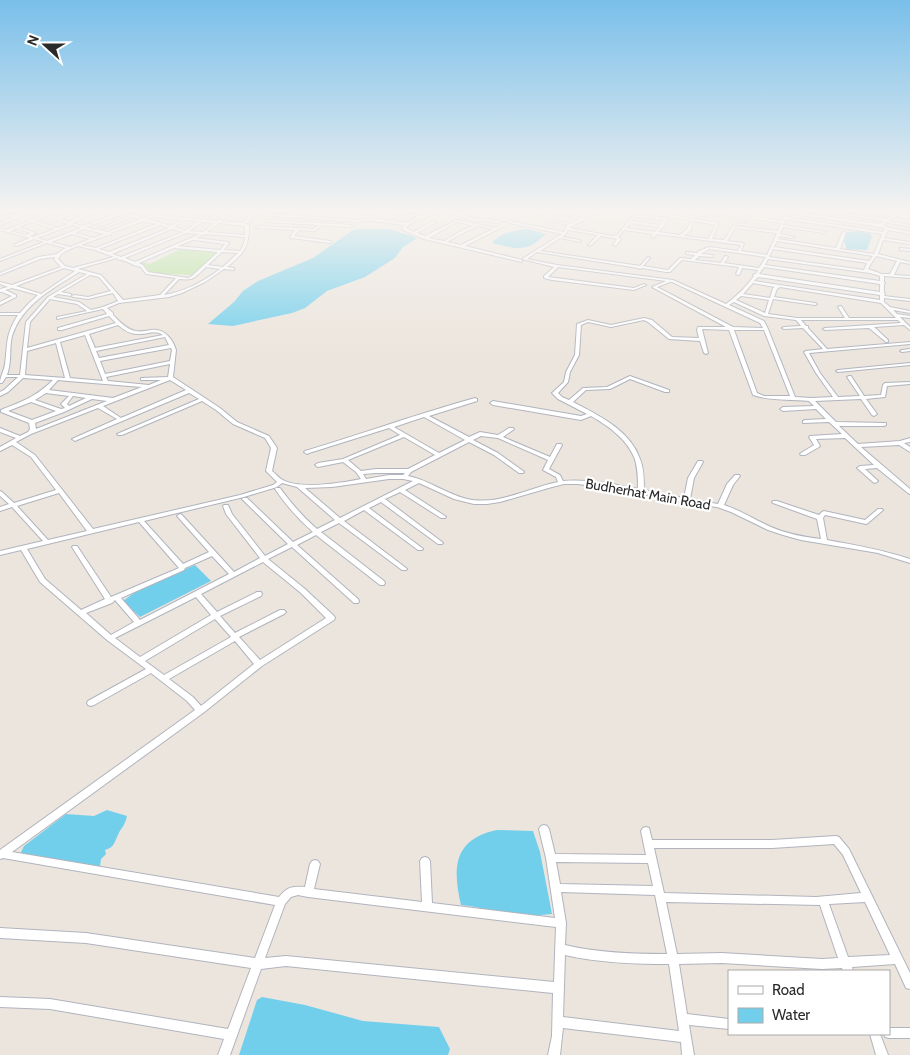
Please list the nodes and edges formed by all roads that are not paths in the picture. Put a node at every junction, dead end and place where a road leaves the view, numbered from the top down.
1 (38, 258) edge
2 (56, 258) edge
3 (118, 258) joint
4 (147, 258) edge
5 (214, 258) edge
6 (236, 258) edge
7 (514, 258) edge
8 (525, 258) edge
9 (580, 258) edge
10 (648, 258) dead end
11 (725, 258) edge
12 (767, 258) edge
13 (776, 258) edge
14 (840, 258) edge
15 (872, 258) edge
16 (890, 258) edge
17 (522, 260) junction
18 (692, 260) joint
19 (898, 260) junction
20 (869, 262) junction
21 (910, 262) edge
22 (134, 264) junction
23 (722, 264) junction
24 (513, 265) dead end
25 (64, 266) junction
26 (206, 266) junction
27 (557, 266) junction
28 (741, 266) junction
29 (761, 267) junction
30 (228, 268) junction
31 (640, 268) junction
32 (81, 271) junction
33 (870, 272) junction
34 (0, 274) edge
35 (738, 274) dead end
36 (756, 275) junction
37 (882, 275) junction
38 (892, 275) junction
39 (180, 277) junction
40 (840, 277) junction
41 (910, 278) edge
42 (188, 279) junction
43 (204, 280) junction
44 (673, 281) junction
45 (752, 282) junction
46 (883, 282) junction
47 (0, 283) edge
48 (12, 286) junction
49 (644, 286) dead end
50 (779, 286) junction
51 (836, 287) junction
52 (1, 291) edge
53 (57, 292) junction
54 (113, 292) junction
55 (41, 294) junction
56 (741, 295) junction
57 (882, 296) junction
58 (90, 297) junction
59 (156, 297) junction
60 (50, 298) junction
61 (771, 298) junction
62 (910, 300) edge
63 (734, 301) junction
64 (120, 302) junction
65 (882, 302) junction
66 (78, 303) junction
67 (0, 304) edge
68 (815, 304) dead end
69 (727, 306) junction
70 (840, 307) dead end
71 (104, 308) junction
72 (888, 308) junction
73 (89, 310) junction
74 (910, 312) edge
75 (21, 314) junction
76 (111, 314) junction
77 (2, 315) edge
78 (766, 315) junction
79 (897, 317) junction
80 (910, 317) edge
81 (59, 318) dead end
82 (847, 318) junction
83 (797, 319) junction
84 (119, 323) junction
85 (905, 324) junction
86 (870, 326) junction
87 (806, 327) junction
88 (731, 328) junction
89 (784, 328) dead end
90 (60, 329) dead end
91 (766, 329) junction
92 (825, 329) dead end
93 (910, 329) edge
94 (87, 333) junction
95 (165, 336) junction
96 (703, 340) junction
97 (886, 340) dead end
98 (58, 343) junction
99 (910, 343) edge
100 (173, 346) junction
101 (825, 349) junction
102 (26, 350) junction
103 (93, 350) junction
104 (910, 350) edge
105 (902, 351) dead end
106 (706, 353) dead end
107 (98, 360) junction
108 (172, 362) junction
109 (910, 364) edge
110 (838, 371) dead end
111 (4, 374) edge
112 (22, 376) junction
113 (104, 376) junction
114 (849, 377) dead end
115 (170, 378) junction
116 (57, 379) junction
117 (143, 379) dead end
118 (68, 380) junction
119 (0, 382) edge
120 (106, 383) junction
121 (910, 383) edge
122 (149, 386) junction
123 (45, 391) junction
124 (189, 391) junction
125 (667, 391) dead end
126 (0, 394) edge
127 (71, 396) junction
128 (90, 398) junction
129 (793, 398) junction
130 (864, 398) junction
131 (203, 399) junction
132 (837, 399) junction
133 (31, 400) junction
134 (114, 400) junction
135 (476, 400) dead end
136 (811, 400) junction
137 (493, 403) dead end
138 (569, 403) junction
139 (99, 406) junction
140 (818, 407) junction
141 (68, 408) junction
142 (783, 409) dead end
143 (2, 411) edge
144 (62, 411) junction
145 (874, 414) dead end
146 (590, 415) junction
147 (426, 416) junction
148 (120, 419) junction
149 (32, 422) junction
150 (805, 422) dead end
151 (832, 422) junction
152 (884, 424) dead end
153 (389, 426) junction
154 (512, 429) dead end
155 (0, 430) edge
156 (29, 433) junction
157 (120, 434) dead end
158 (404, 435) junction
159 (845, 436) junction
160 (499, 437) junction
161 (20, 438) junction
162 (74, 439) dead end
163 (468, 440) junction
164 (910, 440) edge
165 (12, 442) junction
166 (900, 443) junction
167 (560, 445) dead end
168 (856, 446) junction
169 (0, 449) edge
170 (910, 450) edge
171 (307, 452) dead end
172 (803, 454) dead end
173 (438, 455) junction
174 (551, 459) junction
175 (344, 460) junction
176 (700, 462) dead end
177 (318, 465) dead end
178 (878, 466) junction
179 (521, 472) dead end
180 (360, 473) junction
181 (407, 474) junction
182 (737, 476) dead end
183 (364, 480) junction
184 (417, 481) junction
185 (875, 481) dead end
186 (561, 482) junction
187 (279, 485) junction
188 (298, 485) junction
189 (400, 489) junction
190 (60, 491) junction
191 (641, 491) junction
192 (910, 492) edge
193 (0, 493) edge
194 (245, 499) dead end
195 (381, 499) junction
196 (687, 501) junction
197 (775, 502) dead end
198 (721, 503) junction
199 (13, 505) junction
200 (226, 506) dead end
201 (365, 508) junction
202 (0, 509) edge
203 (880, 510) dead end
204 (180, 516) dead end
205 (443, 517) dead end
206 (820, 518) junction
207 (140, 520) junction
208 (340, 521) junction
209 (92, 531) junction
210 (318, 532) junction
211 (824, 540) junction
212 (46, 542) junction
213 (440, 543) dead end
214 (293, 545) junction
215 (75, 547) dead end
216 (23, 548) junction
217 (420, 549) dead end
218 (0, 553) edge
219 (212, 553) junction
220 (265, 560) junction
221 (910, 561) edge
222 (182, 567) junction
223 (404, 569) dead end
224 (232, 574) junction
225 (382, 583) dead end
226 (197, 594) junction
227 (259, 594) dead end
228 (114, 599) junction
229 (356, 601) dead end
230 (282, 612) dead end
231 (80, 613) junction
232 (216, 615) junction
233 (139, 623) junction
234 (235, 637) junction
235 (110, 638) junction
236 (140, 661) junction
237 (259, 664) junction
238 (150, 670) junction
239 (163, 679) junction
240 (91, 703) dead end
241 (200, 711) junction
242 (544, 829) dead end
243 (646, 831) dead end
244 (649, 844) junction
245 (1, 855) edge
246 (552, 858) junction
247 (652, 859) junction
248 (425, 861) dead end
249 (315, 864) dead end
250 (555, 888) junction
251 (308, 893) junction
252 (660, 894) junction
253 (868, 897) junction
254 (823, 900) junction
255 (281, 902) junction
256 (426, 907) junction
257 (561, 923) junction
258 (0, 933) edge
259 (560, 949) junction
260 (673, 959) junction
261 (898, 959) junction
262 (259, 964) junction
263 (846, 967) edge
264 (910, 984) edge
265 (558, 988) junction
266 (0, 1002) edge
267 (683, 1019) junction
268 (557, 1022) junction
269 (728, 1024) edge
270 (890, 1033) edge
271 (910, 1033) edge
272 (230, 1035) junction
273 (875, 1035) edge
274 (685, 1037) junction
275 (224, 1055) edge
276 (554, 1055) edge
277 (688, 1055) edge
278 (882, 1055) edge

1 - 34 street
2 - 25 street
3 - 22 street
3 - 32 street
4 - 22 street
5 - 26 street
6 - 30 street
7 - 17 street
8 - 17 street
9 - 31 street
10 - 31 street
11 - 23 street
12 - 29 street
13 - 33 street
14 - 20 street
15 - 20 street
16 - 19 street
17 - 24 street
17 - 27 street
18 - 23 street
18 - 31 street
19 - 21 street
19 - 38 street
20 - 33 street
22 - 39 street
23 - 28 street
25 - 32 street
25 - 48 street
26 - 30 street
26 - 42 street
27 - 44 street
27 - 49 street
28 - 29 street
28 - 35 street
29 - 36 street
29 - 40 street
30 - 43 street
32 - 53 street
32 - 54 street
32 - 55 street
33 - 37 street
36 - 45 street
36 - 51 street
37 - 38 street
37 - 46 street
38 - 41 street
39 - 42 street
39 - 59 street
40 - 46 street
40 - 51 street
42 - 43 street
43 - 59 street
44 - 69 street
44 - 88 street
45 - 50 street
45 - 56 street
46 - 57 street
47 - 48 street
48 - 52 street
48 - 55 street
50 - 61 street
50 - 65 street
51 - 57 street
52 - 67 street
53 - 58 street
53 - 60 street
54 - 58 street
54 - 64 street
55 - 75 street
56 - 61 street
56 - 63 street
57 - 62 street
57 - 65 street
58 - 66 street
59 - 64 street
60 - 66 street
60 - 102 street
61 - 68 street
61 - 78 street
63 - 69 street
63 - 78 street
64 - 71 street
65 - 72 street
66 - 73 street
69 - 91 street
70 - 82 street
71 - 73 street
71 - 76 street
72 - 74 street
72 - 79 street
73 - 81 street
75 - 77 street
75 - 111 street
76 - 84 street
76 - 90 street
78 - 83 street
79 - 80 street
79 - 82 street
79 - 85 street
82 - 83 street
83 - 87 street
84 - 94 street
84 - 95 street
85 - 86 street
85 - 93 street
86 - 92 street
86 - 97 street
87 - 89 street
87 - 101 street
88 - 91 street
88 - 96 street
88 - 129 street
91 - 129 street
94 - 98 street
94 - 103 street
95 - 100 street
95 - 103 street
96 - 106 street
96 - 138 street
98 - 102 street
98 - 118 street
99 - 101 street
100 - 107 street
100 - 108 street
101 - 132 street
102 - 112 street
103 - 107 street
104 - 105 street
107 - 113 street
108 - 113 street
108 - 115 street
109 - 110 street
111 - 112 street
111 - 119 street
112 - 116 street
112 - 126 street
113 - 120 street
114 - 130 street
115 - 117 street
115 - 122 street
115 - 124 street
116 - 118 street
116 - 123 street
118 - 120 street
120 - 122 street
121 - 130 street
122 - 134 street
123 - 127 street
123 - 133 street
124 - 131 street
124 - 148 street
125 - 138 street
127 - 128 street
127 - 141 street
128 - 134 street
128 - 141 street
129 - 136 street
130 - 132 street
130 - 145 street
131 - 157 street
131 - 187 street
132 - 136 street
133 - 143 street
133 - 144 street
134 - 139 street
135 - 147 street
136 - 140 street
137 - 146 street
138 - 146 street
139 - 148 street
139 - 156 street
140 - 142 street
140 - 151 street
141 - 144 street
143 - 149 street
144 - 149 street
146 - 191 street
147 - 153 street
147 - 163 street
148 - 162 street
149 - 156 street
150 - 151 street
151 - 152 street
151 - 159 street
153 - 158 street
153 - 171 street
154 - 160 street
155 - 161 street
156 - 161 street
158 - 173 street
158 - 175 street
159 - 168 street
159 - 172 street
160 - 163 street
160 - 174 street
161 - 165 street
163 - 173 street
163 - 179 street
164 - 166 street
165 - 169 street
165 - 190 street
166 - 168 street
166 - 170 street
167 - 174 street
168 - 178 street
173 - 181 street
174 - 186 street
175 - 177 street
175 - 180 street
176 - 196 street
178 - 185 street
178 - 192 street
180 - 181 street
180 - 183 street
181 - 183 street, Budherhat Main Road
181 - 184 street, Budherhat Main Road
182 - 198 street
183 - 188 street, Budherhat Main Road
184 - 186 street, Budherhat Main Road
184 - 189 street
186 - 191 street, Budherhat Main Road
187 - 188 street, Budherhat Main Road
187 - 207 street
187 - 210 street
188 - 208 street
189 - 195 street
189 - 205 street
190 - 199 street
190 - 209 street
191 - 196 street, Budherhat Main Road
193 - 199 street
194 - 214 street
195 - 201 street
195 - 213 street
196 - 198 street, Budherhat Main Road
197 - 206 street
198 - 211 street, Budherhat Main Road
199 - 202 street
199 - 212 street
200 - 220 street
201 - 208 street
201 - 217 street
203 - 206 street
204 - 219 street
206 - 211 street
207 - 209 street
207 - 222 street
208 - 210 street
208 - 223 street
209 - 212 street
210 - 214 street
210 - 225 street
211 - 221 street, Budherhat Main Road
212 - 216 street
214 - 220 street
214 - 229 street
215 - 228 street
216 - 218 street
216 - 231 street
219 - 222 street
219 - 224 street
220 - 224 street
220 - 237 street
222 - 228 street
224 - 226 street
226 - 232 street
226 - 233 street
227 - 232 street
228 - 231 street
228 - 233 street
230 - 234 street
231 - 235 street
232 - 234 street
232 - 236 street
233 - 235 street
234 - 237 street
234 - 239 street
235 - 236 street
236 - 238 street
237 - 241 street
238 - 239 street
238 - 240 street
239 - 241 street
241 - 245 street
242 - 246 street
243 - 244 street
244 - 247 street
244 - 253 street
245 - 255 street
246 - 247 street
246 - 250 street
247 - 252 street
248 - 256 street
249 - 251 street
250 - 252 street
250 - 257 street
251 - 255 street
251 - 256 street
252 - 254 street
252 - 260 street
253 - 254 street
253 - 261 street
254 - 263 street
255 - 262 street
256 - 257 street
257 - 259 street
258 - 262 street
259 - 260 street
259 - 265 street
260 - 263 street
260 - 267 street
261 - 263 street
261 - 264 street
262 - 265 street
262 - 272 street
265 - 268 street
266 - 272 street
267 - 269 street
267 - 274 street
268 - 274 street
268 - 276 street
270 - 271 street
272 - 275 street
273 - 278 street
274 - 277 street

